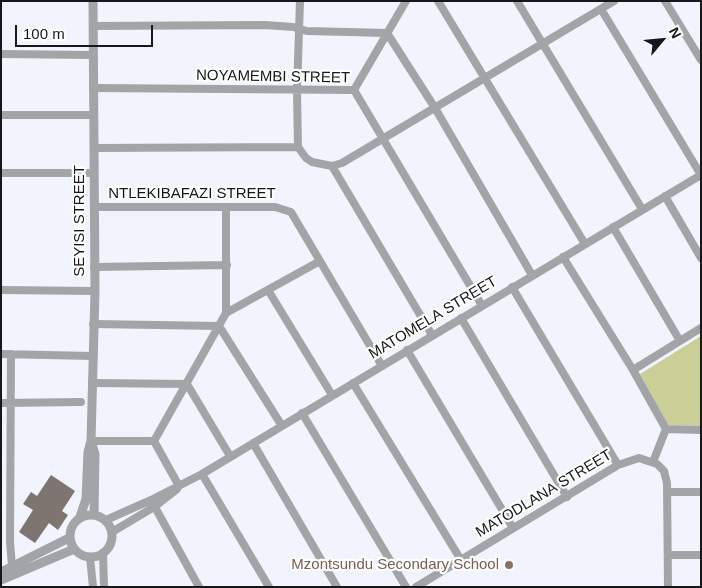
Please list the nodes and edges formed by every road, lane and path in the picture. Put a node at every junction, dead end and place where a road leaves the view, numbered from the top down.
1 (93, 1) edge
2 (300, 1) edge
3 (406, 1) edge
4 (438, 1) edge
5 (517, 1) edge
6 (614, 1) edge
7 (665, 1) edge
8 (601, 9) junction
9 (93, 26) junction
10 (300, 29) junction
11 (387, 33) junction
12 (542, 45) junction
13 (1, 54) edge
14 (93, 55) junction
15 (701, 60) edge
16 (484, 79) junction
17 (93, 88) junction
18 (354, 90) junction
19 (296, 91) junction
20 (435, 108) junction
21 (1, 115) edge
22 (94, 115) junction
23 (383, 138) junction
24 (298, 146) junction
25 (94, 148) junction
26 (332, 166) junction
27 (1, 173) edge
28 (94, 173) junction
29 (701, 175) edge
30 (665, 196) junction
31 (94, 207) junction
32 (226, 207) junction
33 (642, 209) junction
34 (614, 227) junction
35 (585, 244) junction
36 (563, 257) junction
37 (701, 258) edge
38 (320, 261) junction
39 (227, 265) junction
40 (94, 267) junction
41 (532, 275) junction
42 (512, 287) junction
43 (1, 290) edge
44 (268, 290) junction
45 (95, 291) junction
46 (481, 304) junction
47 (226, 313) junction
48 (461, 318) junction
49 (93, 324) junction
50 (219, 326) junction
51 (701, 328) edge
52 (432, 335) junction
53 (680, 340) junction
54 (407, 350) junction
55 (1, 354) edge
56 (12, 354) junction
57 (92, 356) junction
58 (382, 366) junction
59 (633, 370) junction
60 (92, 383) junction
61 (353, 383) junction
62 (187, 384) junction
63 (332, 395) junction
64 (82, 402) dead end
65 (1, 403) edge
66 (11, 403) junction
67 (302, 413) junction
68 (282, 426) junction
69 (666, 429) junction
70 (701, 430) edge
71 (91, 441) junction
72 (253, 443) junction
73 (156, 445) junction
74 (1, 452) edge
75 (11, 453) junction
76 (230, 456) junction
77 (653, 462) junction
78 (618, 465) junction
79 (202, 474) junction
80 (179, 486) junction
81 (668, 492) junction
82 (701, 492) edge
83 (567, 497) junction
84 (1, 500) edge
85 (10, 500) junction
86 (152, 504) junction
87 (94, 514) junction
88 (80, 517) junction
89 (106, 520) junction
90 (513, 528) junction
91 (112, 532) junction
92 (70, 538) junction
93 (1, 546) edge
94 (10, 546) junction
95 (74, 549) junction
96 (103, 553) junction
97 (669, 555) junction
98 (701, 555) edge
99 (90, 557) junction
100 (461, 560) junction
101 (12, 566) junction
102 (1, 572) edge
103 (1, 580) edge
104 (93, 587) edge
105 (104, 587) edge
106 (199, 587) edge
107 (269, 587) edge
108 (336, 587) edge
109 (406, 587) edge
110 (416, 587) edge
111 (668, 587) edge

1 - 9 street, SEYISI STREET
2 - 10 street
3 - 11 street
4 - 16 street
5 - 12 street
6 - 8 street
7 - 15 street
8 - 12 street
8 - 29 street
9 - 10 street
9 - 14 street, SEYISI STREET
10 - 11 street
10 - 19 street
11 - 18 street
11 - 20 street
12 - 16 street
12 - 33 street
13 - 14 street
14 - 17 street, SEYISI STREET
16 - 20 street
16 - 35 street
17 - 19 street, NOYAMEMBI STREET
17 - 22 street, SEYISI STREET
18 - 19 street, NOYAMEMBI STREET
18 - 23 street, NOYAMEMBI STREET
19 - 24 street
20 - 23 street
20 - 41 street
21 - 22 street
22 - 25 street, SEYISI STREET
23 - 26 street
23 - 46 street, NOYAMEMBI STREET
24 - 25 street
24 - 26 street
25 - 28 street, SEYISI STREET
26 - 52 street
27 - 28 street
28 - 31 street, SEYISI STREET
29 - 30 street, MATOMELA STREET
30 - 33 street, MATOMELA STREET
30 - 37 street
31 - 32 street, NTLEKIBAFAZI STREET
31 - 40 street, SEYISI STREET
32 - 38 street, NTLEKIBAFAZI STREET
32 - 39 street
33 - 34 street, MATOMELA STREET
34 - 35 street, MATOMELA STREET
34 - 53 street
35 - 36 street, MATOMELA STREET
36 - 41 street, MATOMELA STREET
36 - 59 street
38 - 44 street
38 - 58 street, NTLEKIBAFAZI STREET
39 - 40 street
39 - 47 street
40 - 45 street, SEYISI STREET
41 - 42 street, MATOMELA STREET
42 - 46 street, MATOMELA STREET
42 - 78 street
43 - 45 street
44 - 47 street
44 - 63 street
45 - 49 street, SEYISI STREET
46 - 48 street, MATOMELA STREET
47 - 50 street
48 - 52 street, MATOMELA STREET
48 - 83 street
49 - 50 street
49 - 57 street, SEYISI STREET
50 - 62 street
50 - 68 street
51 - 53 street
52 - 54 street, MATOMELA STREET
53 - 59 street
54 - 58 street, MATOMELA STREET
54 - 90 street
55 - 56 street
56 - 57 street
56 - 66 street
57 - 60 street, SEYISI STREET
58 - 61 street, MATOMELA STREET
59 - 69 street
60 - 62 street
60 - 71 street, SEYISI STREET
61 - 63 street, MATOMELA STREET
61 - 100 street
62 - 73 street
62 - 76 street
63 - 67 street, MATOMELA STREET
64 - 66 street
65 - 66 street
66 - 75 street
67 - 68 street, MATOMELA STREET
67 - 109 street
68 - 72 street, MATOMELA STREET
69 - 70 street
69 - 77 street
71 - 73 street
71 - 87 street, SEYISI STREET
71 - 88 street, SEYISI STREET
72 - 76 street, MATOMELA STREET
72 - 108 street
73 - 80 street
74 - 75 street
75 - 85 street
76 - 79 street, MATOMELA STREET
77 - 78 street, MATODLANA STREET
77 - 81 street
78 - 83 street, MATODLANA STREET
79 - 80 street, MATOMELA STREET
79 - 107 street
80 - 86 street, MATOMELA STREET
81 - 82 street
81 - 97 street
83 - 90 street, MATODLANA STREET
84 - 85 street
85 - 94 street
86 - 89 street, MATOMELA STREET
86 - 91 street, MATOMELA STREET
86 - 106 street
87 - 88 street
87 - 89 street
88 - 92 street
89 - 91 street
90 - 100 street, MATODLANA STREET
91 - 96 street
92 - 95 street
92 - 101 street
93 - 94 street
94 - 101 street
95 - 99 street
95 - 103 street
96 - 99 street
96 - 105 street
97 - 98 street
97 - 111 street
99 - 104 street
100 - 110 street, MATODLANA STREET
101 - 102 street

